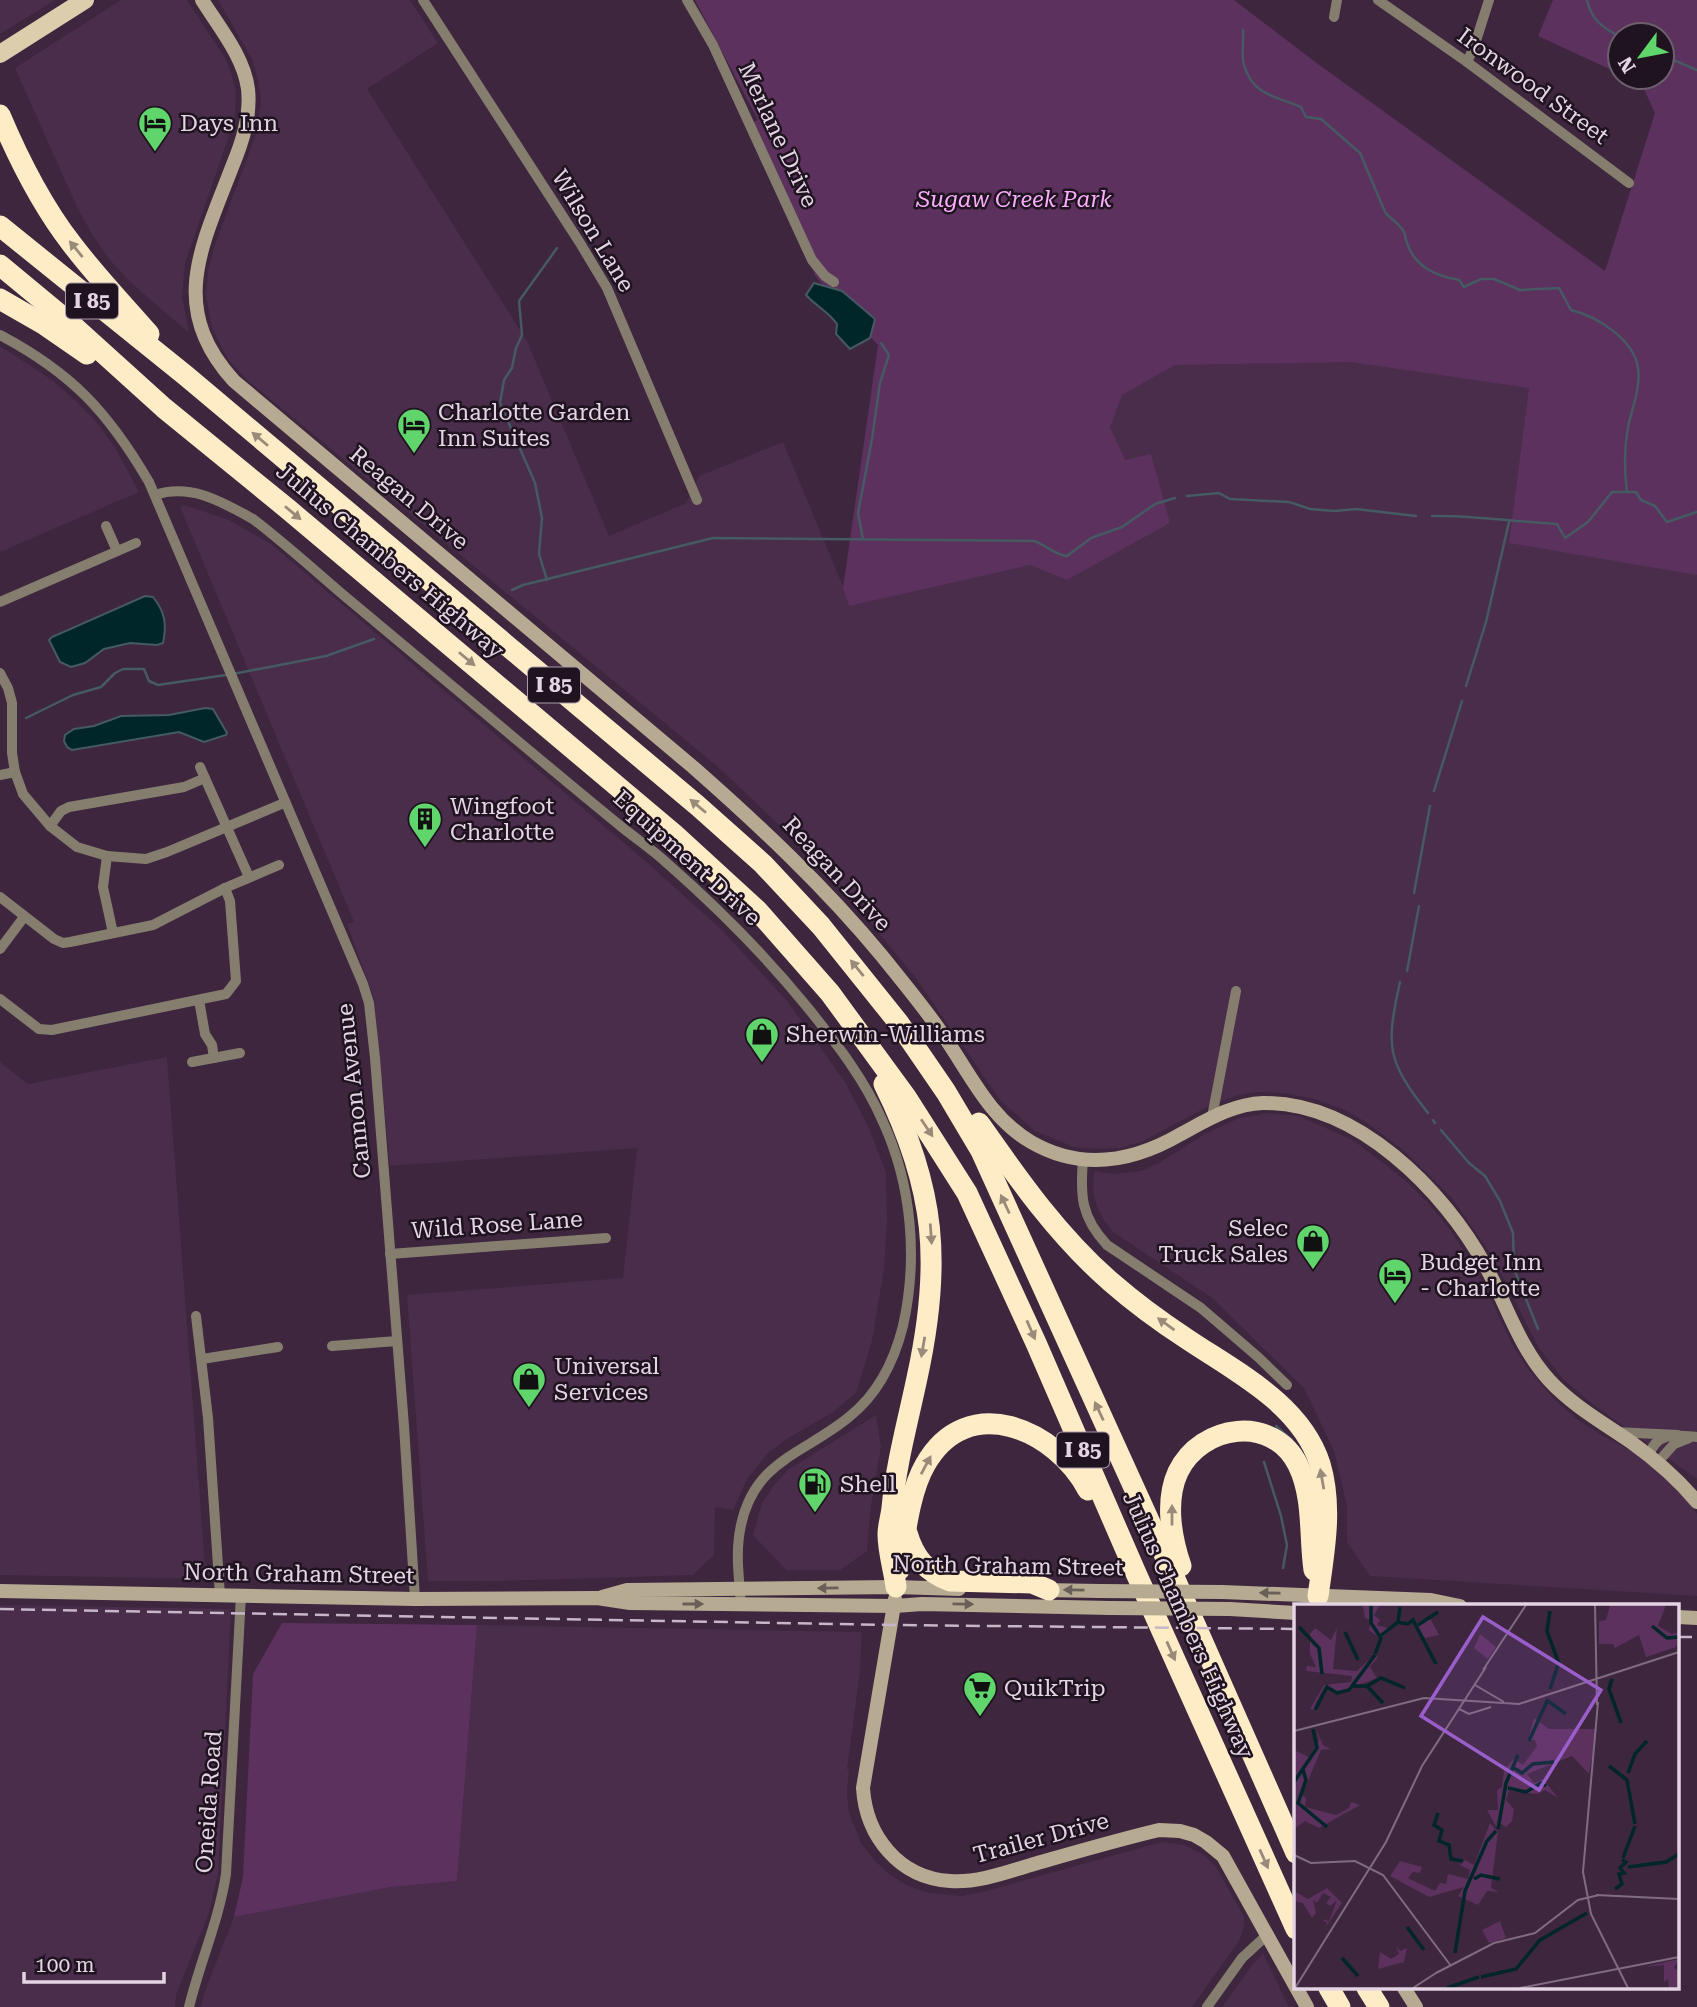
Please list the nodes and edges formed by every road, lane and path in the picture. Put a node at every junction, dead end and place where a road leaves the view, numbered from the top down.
1 (85, 0) edge
2 (202, 0) edge
3 (423, 0) edge
4 (687, 0) edge
5 (1337, 0) edge
6 (1378, 0) edge
7 (1489, 0) edge
8 (1334, 17) dead end
9 (0, 54) edge
10 (1467, 62) junction
11 (0, 115) edge
12 (1629, 183) dead end
13 (0, 226) edge
14 (0, 265) edge
15 (834, 282) dead end
16 (0, 299) edge
17 (0, 335) edge
18 (185, 375) junction
19 (164, 408) junction
20 (155, 495) junction
21 (697, 500) dead end
22 (106, 526) dead end
23 (136, 543) dead end
24 (117, 551) junction
25 (0, 602) edge
26 (0, 673) edge
27 (200, 767) dead end
28 (15, 772) junction
29 (0, 775) edge
30 (205, 778) junction
31 (284, 803) junction
32 (50, 825) junction
33 (227, 826) junction
34 (107, 856) junction
35 (279, 864) dead end
36 (249, 877) junction
37 (225, 888) junction
38 (0, 897) edge
39 (24, 917) junction
40 (113, 933) junction
41 (0, 948) edge
42 (1236, 991) dead end
43 (831, 993) junction
44 (0, 999) edge
45 (199, 1000) junction
46 (240, 1053) dead end
47 (214, 1058) junction
48 (192, 1062) dead end
49 (946, 1092) junction
50 (1212, 1117) junction
51 (1083, 1160) junction
52 (606, 1238) dead end
53 (390, 1254) junction
54 (196, 1316) dead end
55 (397, 1341) junction
56 (278, 1346) dead end
57 (332, 1346) dead end
58 (202, 1359) junction
59 (1287, 1385) dead end
60 (1614, 1432) junction
61 (1678, 1435) junction
62 (1696, 1437) edge
63 (1653, 1459) junction
64 (1697, 1502) edge
65 (907, 1531) junction
66 (1135, 1571) junction
67 (740, 1589) junction
68 (1049, 1590) junction
69 (0, 1591) edge
70 (220, 1595) junction
71 (241, 1595) junction
72 (896, 1596) junction
73 (415, 1598) junction
74 (597, 1598) junction
75 (1317, 1601) edge
76 (741, 1604) junction
77 (1451, 1604) edge
78 (1294, 1613) edge
79 (1228, 1696) junction
80 (1294, 1848) edge
81 (1294, 1925) edge
82 (1267, 1935) junction
83 (1294, 1984) edge
84 (1298, 1990) edge
85 (1330, 1990) edge
86 (1368, 1990) edge
87 (1405, 1990) edge
88 (189, 2007) edge
89 (1207, 2007) edge
90 (1307, 2007) edge
91 (1340, 2007) edge
92 (1379, 2007) edge
93 (1416, 2007) edge

1 - 9 main road
2 - 51 street, Reagan Drive
3 - 21 street, Wilson Lane
4 - 15 street, Merlane Drive
5 - 8 street
6 - 10 street, Ironwood Street
7 - 10 street
10 - 12 street, Ironwood Street
18 -> 11 highway
13 - 18 highway, Julius Chambers Highway / I 85
14 - 19 highway, Julius Chambers Highway / I 85
16 - 19 highway
17 - 20 street
49 -> 18 highway, Julius Chambers Highway / I 85
19 -> 43 highway, Julius Chambers Highway / I 85
20 - 31 street, Cannon Avenue
20 - 67 street, Equipment Drive
22 - 24 street
23 - 24 street
24 - 25 street
26 - 28 street
27 - 30 street
28 - 29 street
28 - 32 street
30 - 32 street
30 - 33 street
31 - 33 street
31 - 53 street, Cannon Avenue
32 - 34 street
33 - 34 street
33 - 36 street
34 - 40 street
35 - 36 street
36 - 37 street
37 - 40 street
37 - 45 street
38 - 39 street
39 - 40 street
39 - 41 street
42 - 50 street
43 -> 66 highway, Julius Chambers Highway / I 85
43 -> 72 highway
44 - 45 street
45 - 47 street
46 - 47 street
47 - 48 street
75 -> 49 highway
79 -> 49 highway, Julius Chambers Highway / I 85
50 - 51 street, Reagan Drive
50 - 60 street, Reagan Drive
51 - 59 street
52 - 53 street, Wild Rose Lane
53 - 55 street, Cannon Avenue
54 - 58 street
55 - 57 street
55 - 73 street, Cannon Avenue
56 - 58 street
58 - 70 street
60 - 61 street
60 - 63 street, Reagan Drive
61 - 62 street
61 - 63 street
62 - 63 street
63 - 64 street, Reagan Drive
65 -> 66 highway
65 - 68 highway
65 - 72 highway
66 -> 81 highway, Julius Chambers Highway / I 85
72 -> 67 street, North Graham Street
67 - 74 street, North Graham Street
67 - 76 street, Equipment Drive
68 - 72 street, North Graham Street
75 -> 68 street, North Graham Street, bridge
69 - 70 street, North Graham Street
70 - 71 street, North Graham Street
71 - 73 street, North Graham Street
71 - 88 street, Oneida Road
72 - 76 street, North Graham Street
72 -> 78 street, North Graham Street, bridge
72 - 82 street, Trailer Drive
73 - 74 street, North Graham Street
74 -> 76 street, North Graham Street
75 - 77 street, North Graham Street
79 -> 75 highway
79 - 80 highway, Julius Chambers Highway / I 85
82 - 83 street, Trailer Drive
82 - 89 street
84 - 90 street, Trailer Drive
85 - 91 highway
86 - 92 highway
87 - 93 street

